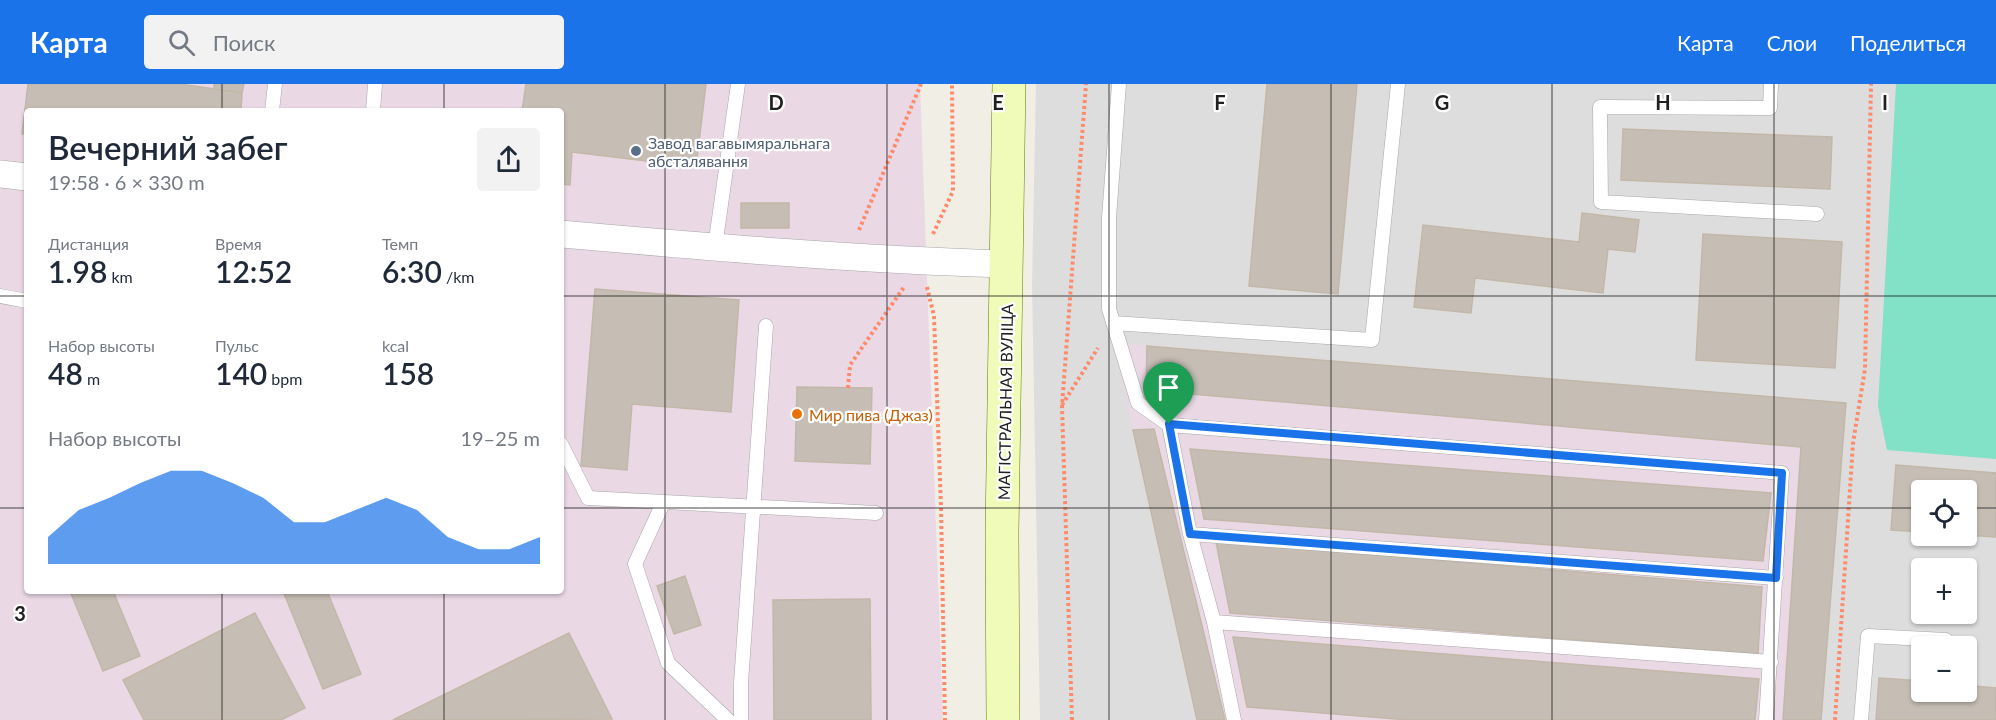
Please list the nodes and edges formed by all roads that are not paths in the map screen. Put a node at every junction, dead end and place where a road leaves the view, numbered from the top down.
1 (274, 84) edge
2 (375, 84) edge
3 (738, 84) edge
4 (1009, 84) edge
5 (1119, 84) edge
6 (1398, 84) edge
7 (1771, 84) edge
8 (272, 108) edge
9 (373, 108) edge
10 (0, 174) edge
11 (24, 177) edge
12 (1817, 214) dead end
13 (564, 234) edge
14 (715, 247) junction
15 (1007, 264) junction
16 (0, 296) edge
17 (24, 301) edge
18 (1113, 323) junction
19 (766, 326) dead end
20 (1169, 424) junction
21 (564, 450) edge
22 (663, 503) junction
23 (753, 508) junction
24 (876, 513) dead end
25 (1190, 534) junction
26 (1776, 578) junction
27 (1214, 622) junction
28 (1911, 638) edge
29 (1771, 662) junction
30 (728, 720) edge
31 (741, 720) edge
32 (1003, 720) edge
33 (1234, 720) edge
34 (1766, 720) edge
35 (1861, 720) edge

1 - 8 lane
2 - 9 lane
3 - 14 lane
4 - 15 main road, МАГІСТРАЛЬНАЯ ВУЛІЦА
5 - 18 lane
6 - 18 lane
7 - 12 lane
10 - 11 street
13 - 14 street
14 - 15 street
15 - 32 main road, МАГІСТРАЛЬНАЯ ВУЛІЦА
16 - 17 lane
18 - 20 lane
19 - 23 lane
20 - 25 lane
20 - 26 lane
21 - 22 lane
22 - 23 lane
22 - 30 lane
23 - 24 lane
23 - 31 lane
25 - 26 lane
25 - 27 lane
26 - 29 lane
27 - 29 lane
27 - 33 lane
28 - 35 lane
29 - 34 lane

